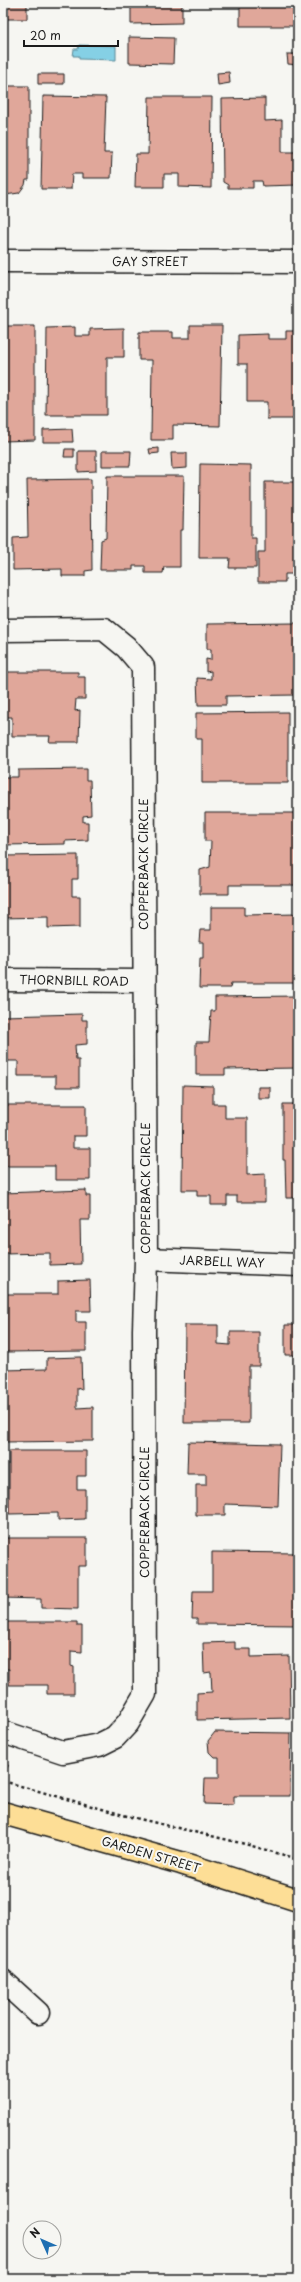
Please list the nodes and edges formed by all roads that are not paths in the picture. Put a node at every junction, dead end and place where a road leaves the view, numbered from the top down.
1 (3, 261) edge
2 (298, 262) edge
3 (3, 630) edge
4 (3, 980) edge
5 (144, 981) junction
6 (146, 1259) junction
7 (298, 1265) edge
8 (3, 1732) edge
9 (3, 1813) edge
10 (298, 1900) edge
11 (3, 1982) edge
12 (38, 2012) dead end

1 - 2 street, GAY STREET
3 - 5 street, COPPERBACK CIRCLE
4 - 5 street, THORNBILL ROAD
5 - 6 street, COPPERBACK CIRCLE
6 - 7 street, JARBELL WAY
6 - 8 street, COPPERBACK CIRCLE
9 - 10 main road, GARDEN STREET
11 - 12 street

